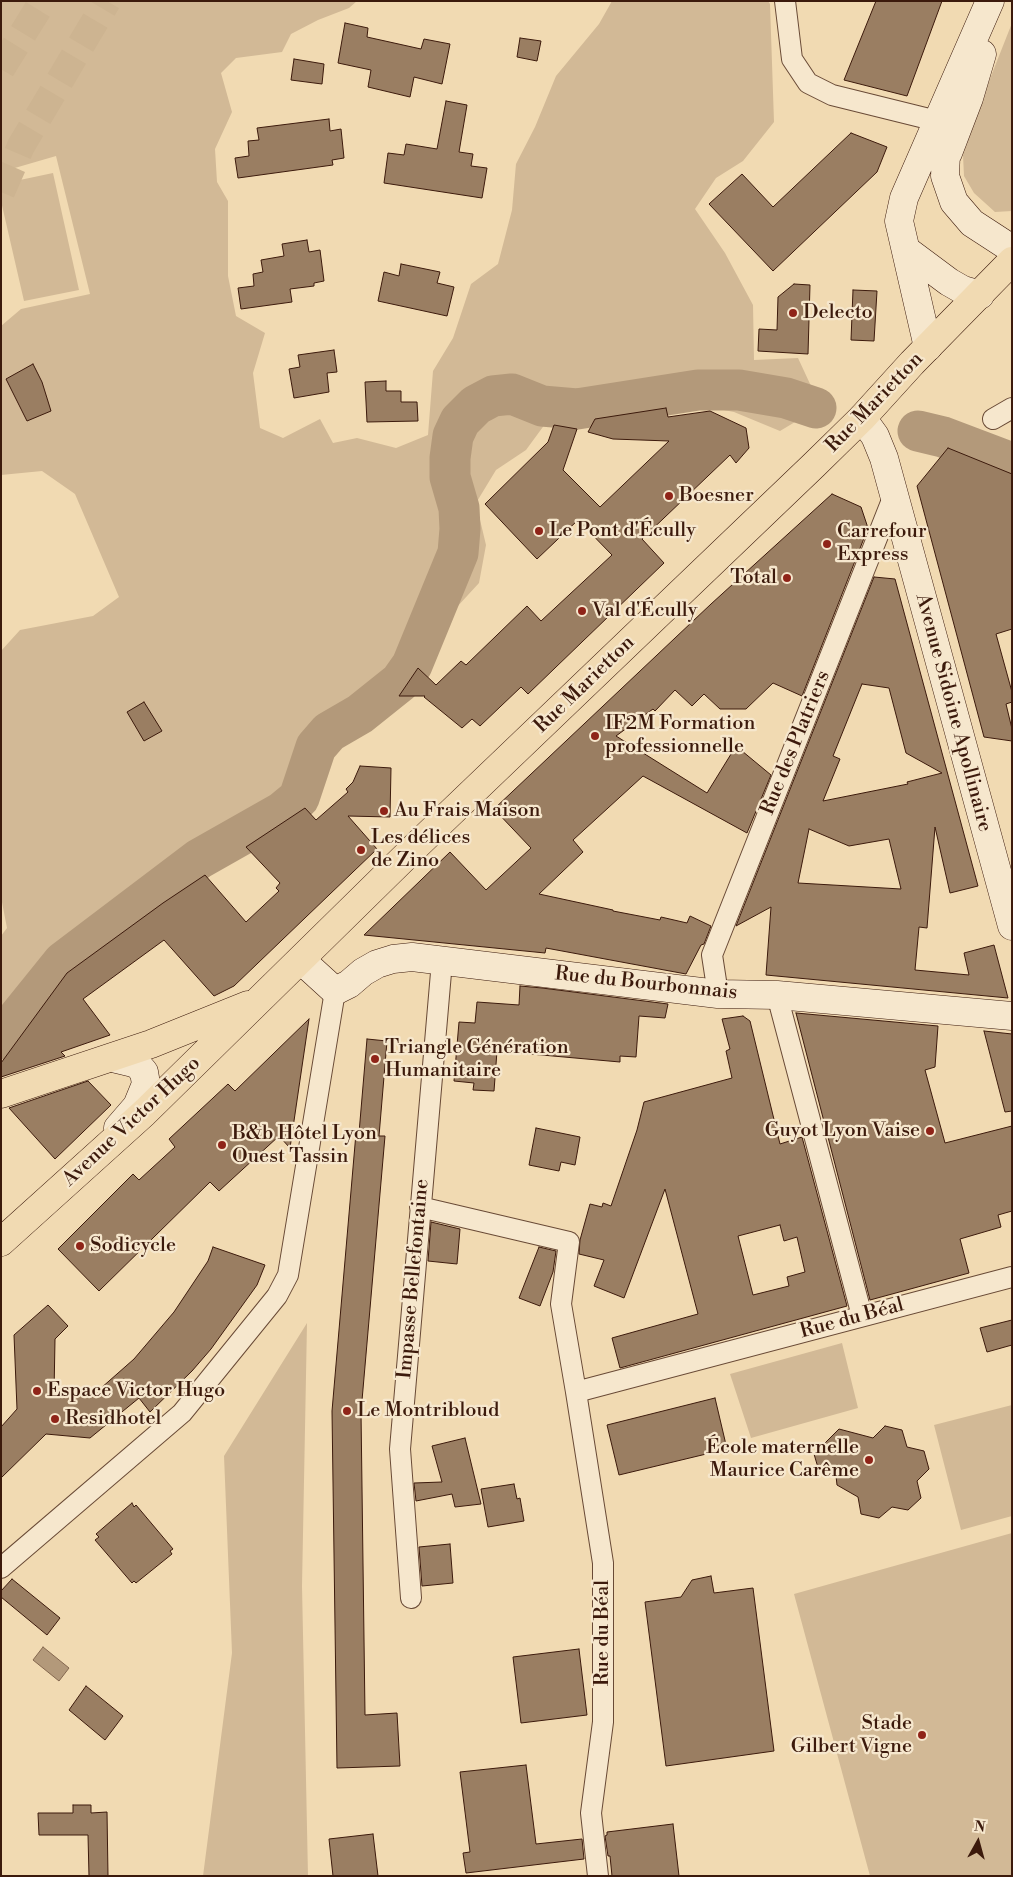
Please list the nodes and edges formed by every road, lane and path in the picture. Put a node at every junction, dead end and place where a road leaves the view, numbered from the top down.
1 (785, 1) edge
2 (990, 1) edge
3 (996, 1) edge
4 (937, 121) junction
5 (947, 154) junction
6 (1012, 249) edge
7 (906, 250) junction
8 (1012, 261) edge
9 (980, 295) junction
10 (928, 348) junction
11 (1012, 408) edge
12 (862, 418) junction
13 (993, 419) dead end
14 (894, 495) junction
15 (1012, 926) edge
16 (301, 960) junction
17 (442, 961) junction
18 (335, 991) junction
19 (718, 994) junction
20 (776, 995) junction
21 (260, 1000) junction
22 (1012, 1016) edge
23 (112, 1058) junction
24 (1, 1094) edge
25 (85, 1167) junction
26 (420, 1207) junction
27 (1, 1242) edge
28 (1012, 1277) edge
29 (862, 1316) junction
30 (576, 1392) junction
31 (1, 1568) edge
32 (412, 1598) dead end
33 (598, 1876) edge

1 - 4 street
2 - 4 main road
3 - 5 main road
4 - 5 main road
4 - 7 main road
5 - 6 main road
7 - 9 main road
7 - 10 main road
8 - 9 main road, Rue Marietton
9 - 10 main road, Rue Marietton
10 - 12 main road, Rue Marietton
11 - 13 street
12 - 14 main road, Avenue Sidoine Apollinaire
12 - 16 main road, Rue Marietton
14 - 15 main road, Avenue Sidoine Apollinaire
14 - 19 street, Rue des Platriers
16 - 18 main road
16 - 21 main road, Rue Marietton
17 - 18 main road, Rue du Bourbonnais
17 - 19 main road, Rue du Bourbonnais
17 - 26 street, Impasse Bellefontaine
18 - 31 street
19 - 20 main road, Rue du Bourbonnais
20 - 22 main road, Rue du Bourbonnais
20 - 29 street
21 - 23 main road
21 - 25 main road, Avenue Victor Hugo
23 - 24 main road
23 - 25 main road
25 - 27 main road, Avenue Victor Hugo
26 - 30 street, Rue du Béal
26 - 32 street, Impasse Bellefontaine
28 - 29 street, Rue du Béal
29 - 30 street, Rue du Béal
30 - 33 street, Rue du Béal

